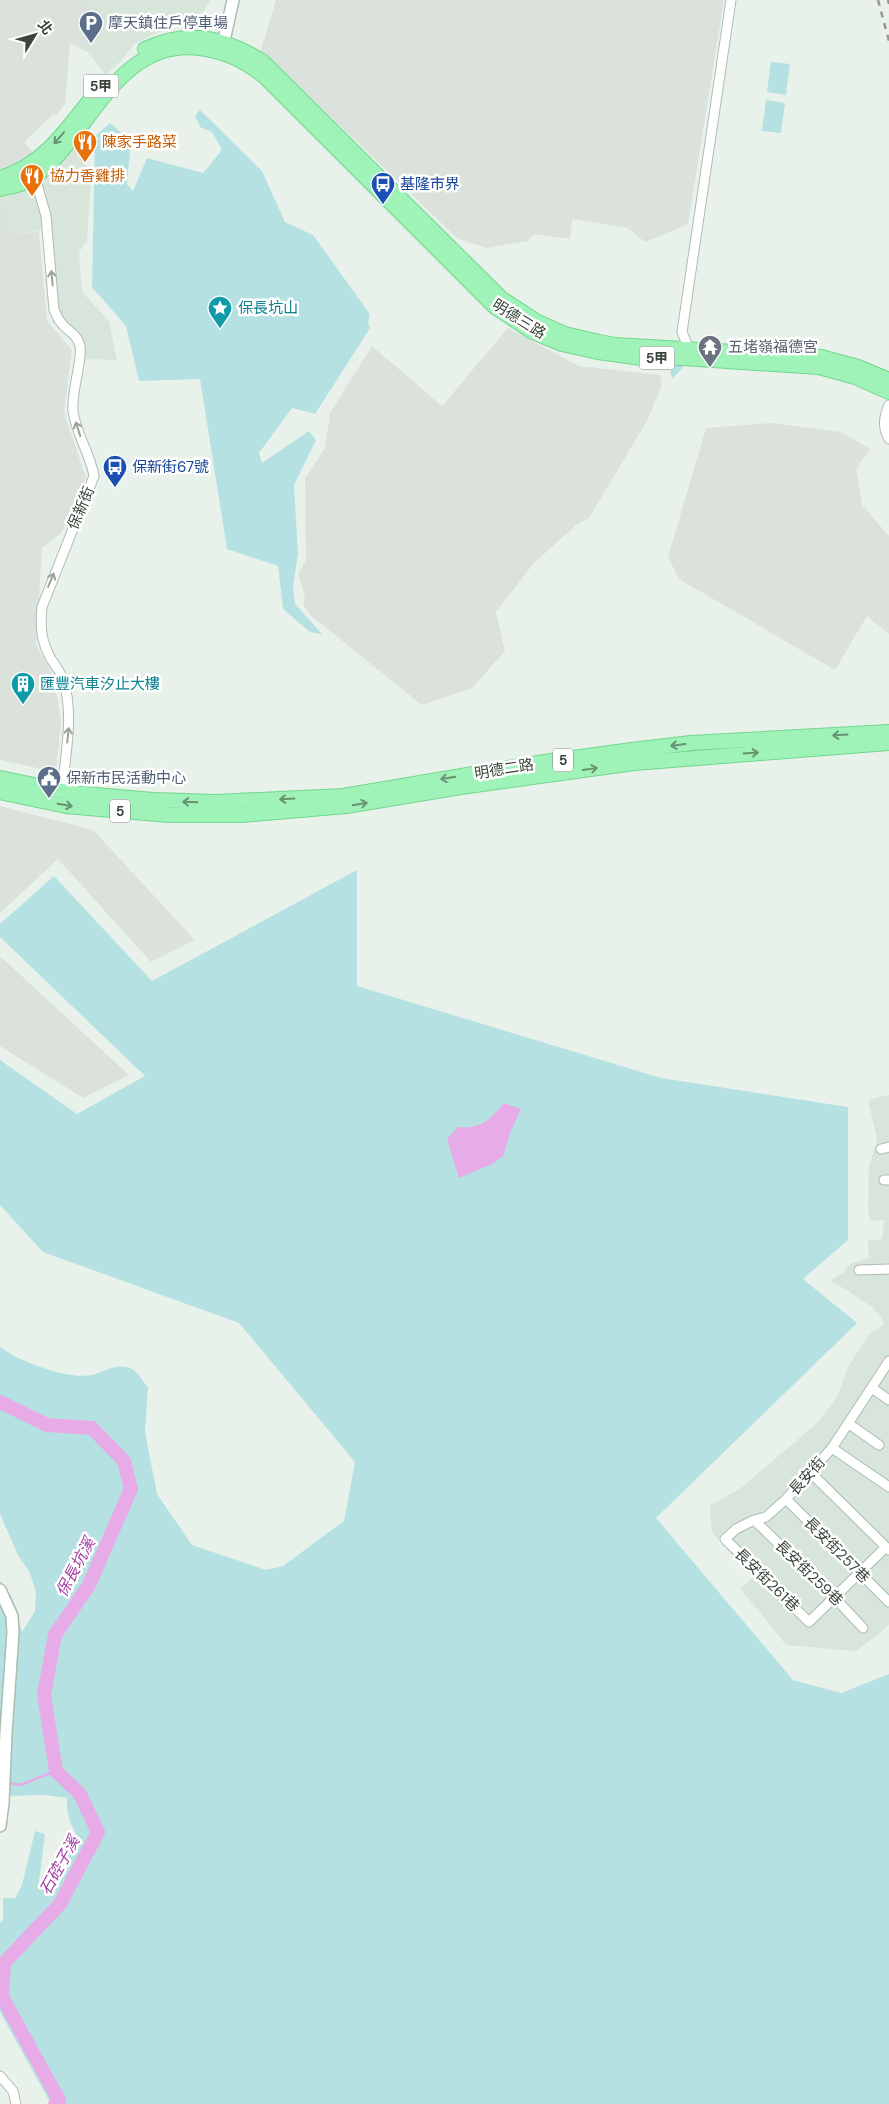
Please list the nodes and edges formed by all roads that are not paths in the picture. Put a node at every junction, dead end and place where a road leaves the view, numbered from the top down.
1 (233, 0) edge
2 (730, 0) edge
3 (223, 47) junction
4 (35, 177) junction
5 (0, 178) edge
6 (0, 189) edge
7 (682, 332) junction
8 (665, 353) junction
9 (690, 353) junction
10 (889, 380) edge
11 (889, 392) edge
12 (889, 405) edge
13 (889, 439) edge
14 (889, 732) edge
15 (889, 743) edge
16 (0, 778) edge
17 (63, 783) dead end
18 (0, 792) edge
19 (240, 808) junction
20 (889, 1269) edge
21 (859, 1270) dead end
22 (889, 1361) edge
23 (872, 1388) junction
24 (889, 1400) edge
25 (850, 1424) junction
26 (879, 1446) dead end
27 (832, 1448) junction
28 (810, 1472) junction
29 (889, 1487) edge
30 (786, 1499) junction
31 (754, 1520) junction
32 (725, 1539) joint
33 (887, 1549) edge
34 (860, 1573) junction
35 (0, 1590) edge
36 (834, 1597) junction
37 (889, 1602) edge
38 (863, 1628) dead end
39 (0, 1826) edge
40 (0, 2076) edge
41 (16, 2104) edge

1 - 3 street
2 - 7 street
3 - 4 main road, 5甲
3 -> 5 main road, 5甲
3 - 8 main road, 明德三路 / 5甲
4 - 6 main road, 5甲
17 -> 4 street, 保新街
7 - 8 street
7 - 9 street
8 - 9 main road, 明德三路 / 5甲
9 - 10 main road, 明德三路 / 5甲
9 - 11 main road, 明德三路 / 5甲
12 - 13 street
14 -> 19 main road, 明德二路 / 5
19 -> 15 main road, 明德二路 / 5
19 -> 16 main road, 5
18 -> 19 main road, 5
20 - 21 street
22 - 23 street
23 - 24 street
23 - 25 street
25 - 26 street
25 - 27 street
27 - 28 street, 長安街
27 - 29 street, 長安街
28 - 30 street, 長安街
28 - 33 street
30 - 31 street, 長安街
30 - 34 street, 長安街257巷
31 - 32 street, 長安街
31 - 36 street, 長安街259巷
32 - 36 street, 長安街261巷
33 - 34 street
34 - 36 street
34 - 37 street, 長安街257巷
35 - 39 street
36 - 38 street, 長安街259巷
40 - 41 street

